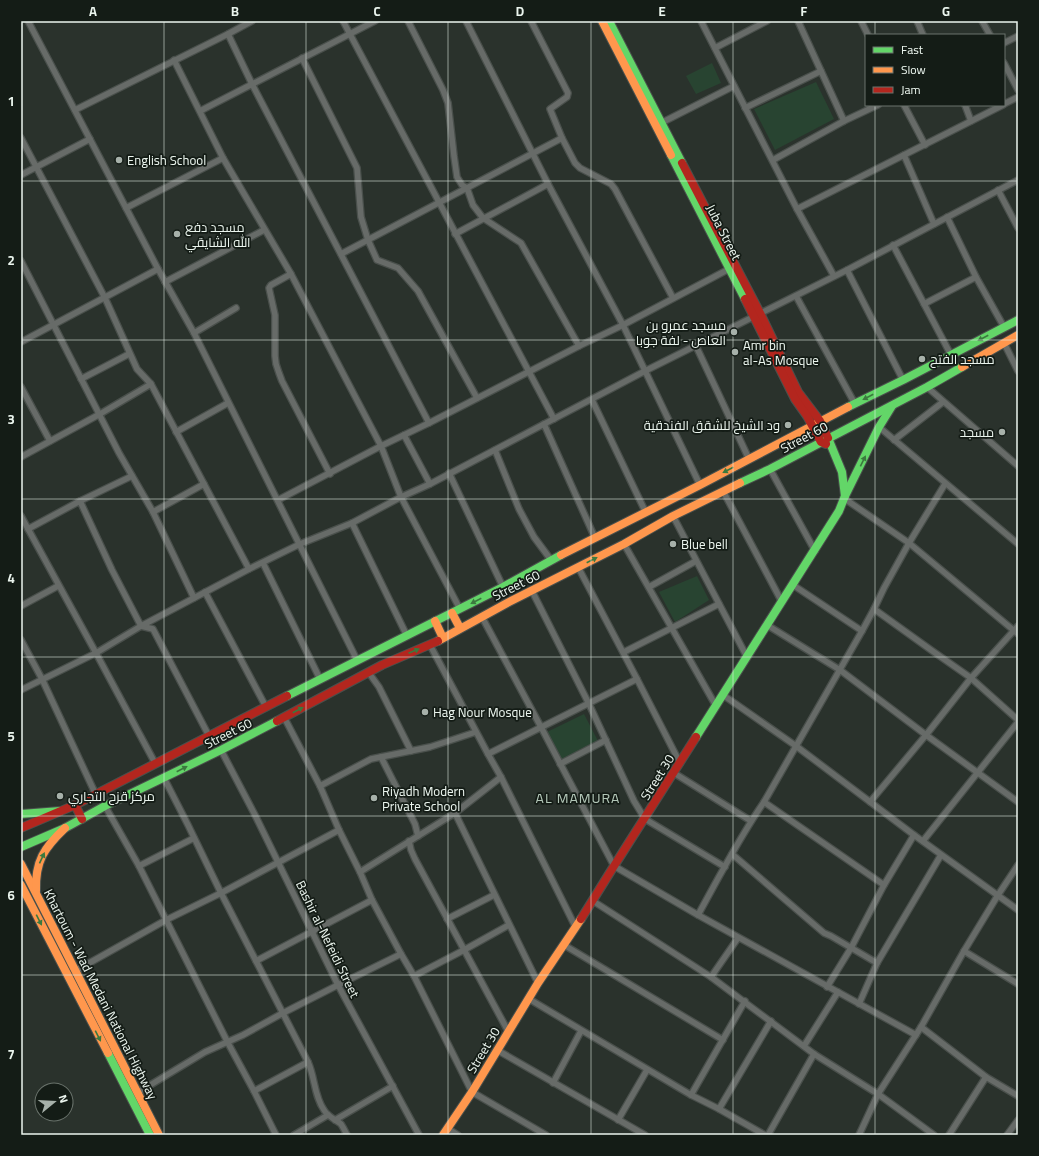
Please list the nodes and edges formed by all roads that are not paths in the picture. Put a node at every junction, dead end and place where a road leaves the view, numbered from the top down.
1 (28, 21) edge
2 (252, 21) edge
3 (343, 21) edge
4 (375, 21) edge
5 (408, 21) edge
6 (466, 21) edge
7 (531, 21) edge
8 (602, 21) edge
9 (609, 21) edge
10 (701, 21) edge
11 (767, 21) edge
12 (798, 21) edge
13 (861, 21) edge
14 (917, 21) edge
15 (982, 21) edge
16 (350, 33) junction
17 (228, 34) junction
18 (868, 34) edge
19 (923, 34) edge
20 (989, 34) edge
21 (1018, 36) edge
22 (1005, 42) edge
23 (715, 48) junction
24 (302, 58) junction
25 (174, 60) junction
26 (1005, 65) edge
27 (821, 71) junction
28 (252, 84) junction
29 (734, 86) junction
30 (1018, 90) edge
31 (1018, 97) edge
32 (1005, 104) edge
33 (876, 106) edge
34 (905, 106) edge
35 (965, 106) edge
36 (1001, 106) edge
37 (745, 108) junction
38 (75, 110) junction
39 (200, 111) junction
40 (971, 120) junction
41 (844, 121) junction
42 (659, 124) junction
43 (21, 138) edge
44 (562, 138) junction
45 (90, 139) junction
46 (925, 145) junction
47 (533, 154) junction
48 (904, 155) junction
49 (223, 158) junction
50 (773, 160) junction
51 (36, 167) junction
52 (21, 175) edge
53 (1018, 180) edge
54 (548, 184) junction
55 (467, 188) junction
56 (998, 190) junction
57 (439, 203) junction
58 (126, 208) junction
59 (797, 209) junction
60 (947, 217) junction
61 (483, 218) junction
62 (934, 224) junction
63 (1018, 228) edge
64 (264, 230) junction
65 (714, 233) junction
66 (455, 234) junction
67 (368, 240) junction
68 (893, 245) junction
69 (341, 254) junction
70 (21, 261) edge
71 (158, 269) junction
72 (729, 269) junction
73 (847, 270) junction
74 (290, 274) junction
75 (834, 276) junction
76 (976, 277) junction
77 (165, 282) junction
78 (796, 296) junction
79 (105, 298) junction
80 (673, 298) junction
81 (924, 304) junction
82 (236, 308) dead end
83 (757, 315) junction
84 (1018, 320) edge
85 (623, 324) junction
86 (54, 325) junction
87 (1004, 327) junction
88 (194, 333) junction
89 (1018, 335) edge
90 (21, 342) edge
91 (1004, 343) junction
92 (579, 346) junction
93 (696, 346) junction
94 (129, 354) junction
95 (951, 355) junction
96 (529, 371) junction
97 (645, 371) junction
98 (1018, 371) edge
99 (81, 379) junction
100 (903, 380) junction
101 (151, 384) junction
102 (21, 387) edge
103 (927, 388) junction
104 (477, 398) junction
105 (592, 400) junction
106 (943, 402) junction
107 (228, 403) junction
108 (855, 404) junction
109 (894, 405) junction
110 (100, 414) junction
111 (554, 419) junction
112 (820, 421) junction
113 (429, 423) junction
114 (544, 424) junction
115 (812, 426) junction
116 (879, 427) junction
117 (176, 432) junction
118 (404, 435) junction
119 (824, 440) junction
120 (894, 440) junction
121 (50, 441) junction
122 (382, 446) junction
123 (495, 450) junction
124 (21, 457) edge
125 (749, 459) junction
126 (1018, 466) edge
127 (770, 469) junction
128 (449, 473) junction
129 (330, 474) junction
130 (132, 476) junction
131 (204, 484) junction
132 (430, 484) junction
133 (945, 484) junction
134 (700, 485) junction
135 (723, 491) junction
136 (401, 497) junction
137 (845, 497) junction
138 (278, 500) junction
139 (80, 501) junction
140 (153, 512) junction
141 (646, 513) junction
142 (21, 516) edge
143 (673, 516) junction
144 (352, 523) junction
145 (28, 529) junction
146 (596, 538) junction
147 (909, 543) junction
148 (300, 544) junction
149 (624, 544) junction
150 (1018, 544) edge
151 (815, 551) junction
152 (551, 560) junction
153 (696, 561) junction
154 (263, 563) junction
155 (578, 567) junction
156 (249, 569) junction
157 (793, 585) junction
158 (58, 586) junction
159 (649, 587) junction
160 (503, 588) junction
161 (532, 591) junction
162 (205, 592) junction
163 (194, 598) junction
164 (782, 602) junction
165 (719, 604) junction
166 (21, 606) edge
167 (460, 609) junction
168 (874, 609) junction
169 (452, 613) junction
170 (482, 617) junction
171 (435, 621) junction
172 (767, 625) junction
173 (141, 626) junction
174 (460, 628) junction
175 (671, 628) junction
176 (1017, 630) edge
177 (862, 631) junction
178 (407, 636) junction
179 (443, 638) junction
180 (21, 640) edge
181 (430, 645) junction
182 (624, 652) junction
183 (96, 653) junction
184 (746, 656) junction
185 (357, 660) junction
186 (840, 670) junction
187 (368, 673) junction
188 (971, 678) junction
189 (42, 679) junction
190 (320, 679) junction
191 (637, 679) junction
192 (21, 690) edge
193 (723, 695) junction
194 (589, 704) junction
195 (716, 706) junction
196 (266, 707) junction
197 (284, 717) junction
198 (1018, 721) edge
199 (541, 727) junction
200 (476, 732) junction
201 (926, 735) junction
202 (209, 736) junction
203 (606, 740) junction
204 (796, 746) junction
205 (221, 750) junction
206 (411, 751) junction
207 (488, 754) junction
208 (381, 757) junction
209 (155, 763) junction
210 (680, 763) junction
211 (560, 764) junction
212 (674, 773) junction
213 (978, 773) junction
214 (501, 777) junction
215 (164, 778) junction
216 (320, 786) junction
217 (92, 796) junction
218 (764, 802) junction
219 (870, 802) junction
220 (1018, 802) edge
221 (75, 805) junction
222 (105, 806) junction
223 (60, 812) junction
224 (96, 812) junction
225 (455, 813) junction
226 (21, 814) edge
227 (82, 819) junction
228 (645, 819) junction
229 (751, 821) junction
230 (21, 828) edge
231 (65, 828) junction
232 (339, 830) junction
233 (914, 835) junction
234 (418, 836) junction
235 (194, 838) junction
236 (409, 841) junction
237 (923, 841) junction
238 (21, 847) edge
239 (732, 854) junction
240 (941, 855) junction
241 (278, 862) junction
242 (21, 864) edge
243 (1018, 865) edge
244 (139, 866) junction
245 (614, 866) junction
246 (725, 867) junction
247 (360, 872) junction
248 (884, 885) junction
249 (22, 888) edge
250 (221, 893) junction
251 (37, 895) junction
252 (494, 895) junction
253 (998, 895) junction
254 (372, 900) junction
255 (593, 901) junction
256 (1018, 910) edge
257 (698, 915) junction
258 (447, 919) junction
259 (166, 920) junction
260 (509, 925) junction
261 (576, 928) junction
262 (312, 932) junction
263 (738, 938) junction
264 (564, 945) junction
265 (851, 948) junction
266 (464, 950) junction
267 (964, 951) junction
268 (401, 954) junction
269 (256, 961) junction
270 (877, 963) junction
271 (75, 971) junction
272 (414, 976) junction
273 (711, 977) junction
274 (538, 983) junction
275 (1018, 984) edge
276 (338, 985) junction
277 (827, 987) junction
278 (838, 992) junction
279 (529, 999) junction
280 (745, 1001) junction
281 (859, 1004) junction
282 (283, 1013) junction
283 (771, 1022) junction
284 (921, 1027) junction
285 (508, 1031) junction
286 (581, 1031) junction
287 (916, 1035) junction
288 (723, 1040) junction
289 (228, 1043) junction
290 (804, 1046) junction
291 (497, 1050) junction
292 (814, 1054) junction
293 (308, 1062) junction
294 (647, 1070) junction
295 (986, 1077) junction
296 (553, 1083) junction
297 (393, 1086) junction
298 (254, 1091) junction
299 (472, 1092) junction
300 (137, 1093) junction
301 (878, 1094) junction
302 (692, 1095) junction
303 (1018, 1096) edge
304 (719, 1109) junction
305 (328, 1115) junction
306 (335, 1120) junction
307 (618, 1120) junction
308 (1018, 1120) edge
309 (445, 1132) edge
310 (150, 1135) edge
311 (159, 1135) edge
312 (276, 1135) edge
313 (294, 1135) edge
314 (347, 1135) edge
315 (419, 1135) edge
316 (458, 1135) edge
317 (546, 1135) edge
318 (645, 1135) edge
319 (766, 1135) edge
320 (858, 1135) edge
321 (934, 1135) edge
322 (949, 1135) edge
323 (1007, 1135) edge

1 - 38 street
2 - 17 street
3 - 16 street
4 - 16 street
5 - 55 street
6 - 47 street
7 - 44 street
8 - 42 main road, Juba Street
9 - 42 main road, Juba Street
10 - 23 street
11 - 23 street
12 - 27 street
13 - 18 street
14 - 19 street
15 - 20 street
16 - 24 street
16 - 57 street
17 - 25 street
17 - 28 street
21 - 22 street
23 - 29 street
24 - 28 street
24 - 67 street
25 - 38 street
25 - 39 street
26 - 30 street
27 - 37 street
27 - 41 street
28 - 39 street
28 - 69 street
29 - 37 street
29 - 42 street
31 - 32 street
33 - 41 street
34 - 46 street
35 - 40 street
36 - 40 street
37 - 50 street
38 - 45 street
39 - 49 street
40 - 46 street
41 - 50 street
42 - 65 main road, Juba Street
43 - 51 street
44 - 47 street
44 - 80 street
45 - 51 street
45 - 58 street
46 - 48 street
47 - 54 street
47 - 55 street
48 - 59 street
48 - 62 street
49 - 58 street
49 - 64 street
50 - 59 street
51 - 52 street
51 - 79 street
53 - 56 street
54 - 61 street
54 - 85 street
55 - 57 street
55 - 61 street
56 - 60 street
56 - 63 street
57 - 66 street
57 - 67 street
58 - 71 street
59 - 75 street
60 - 62 street
60 - 76 street
61 - 66 street
61 - 92 street
62 - 68 street
64 - 74 street
64 - 77 street
65 - 72 main road, Juba Street
65 - 83 main road, Juba Street
66 - 96 street
67 - 69 street
67 - 104 street
68 - 73 street
68 - 81 street
69 - 113 street
70 - 86 street
71 - 77 street
71 - 79 street
72 - 80 street
72 - 83 main road, Juba Street
73 - 75 street
73 - 100 street
74 - 122 street
74 - 129 street
75 - 78 street
76 - 81 street
76 - 87 street
77 - 88 street
78 - 83 street
78 - 108 street
79 - 86 street
79 - 94 street
80 - 85 street
81 - 95 street
82 - 88 street
83 - 93 street
83 - 112 main road, Juba Street
83 - 115 main road, Juba Street
84 - 87 main road, Street 60
85 - 92 street
85 - 97 street
86 - 90 street
86 - 99 street
87 -> 95 main road, Street 60
88 - 107 street
89 - 91 main road, Street 60
91 - 98 street
91 - 103 main road, Street 60
92 - 96 street
93 - 97 street
93 - 125 street
94 - 99 street
94 - 101 street
95 - 100 main road, Street 60
96 - 104 street
96 - 111 street
97 - 105 street
97 - 134 street
99 - 110 street
100 -> 108 main road, Street 60
101 - 110 street
101 - 117 street
102 - 121 street
103 - 106 street
103 - 109 main road, Street 60
104 - 113 street
105 - 111 street
105 - 141 street
106 - 120 street
106 - 126 street
107 - 117 street
107 - 138 street
108 - 112 main road, Street 60
109 - 116 main road, Street 30
109 - 119 main road, Street 60
110 - 121 street
110 - 130 street
111 - 114 street
112 - 115 main road, Street 60
112 - 119 main road
113 - 118 street
114 - 123 street
114 - 146 street
115 - 119 main road, Juba Street
115 - 125 main road, Street 60
116 - 120 street
137 -> 116 main road, Street 30
117 - 131 street
118 - 122 street
118 - 132 street
119 - 127 main road, Street 60
119 - 137 main road
120 - 133 street
121 - 124 street
122 - 129 street
122 - 136 street
123 - 128 street
123 - 152 street
125 -> 134 main road, Street 60
127 - 135 main road, Street 60
127 - 151 street
128 - 132 street
128 - 160 street
129 - 138 street
130 - 139 street
130 - 140 street
131 - 140 street
131 - 156 street
132 - 136 street
133 - 147 street
133 - 150 street
134 - 141 main road, Street 60
135 - 143 main road, Street 60
135 - 164 street
136 - 144 street
136 - 167 street
137 - 147 street
137 - 151 main road, Street 30
138 - 148 street
139 - 145 street
139 - 173 street
140 - 163 street
141 - 146 main road, Street 60
142 - 145 street
143 - 149 main road, Street 60
143 - 153 street
144 - 148 street
144 - 178 street
145 - 158 street
146 - 152 main road, Street 60
147 - 168 street
147 - 176 street
148 - 154 street
148 - 185 street
155 -> 149 main road, Street 60
149 - 159 street
151 - 157 main road, Street 30
152 - 160 main road, Street 60
153 - 159 street
153 - 165 street
154 - 156 street
154 - 190 street
155 - 161 main road, Street 60
155 - 182 street
156 - 162 street
157 - 164 main road, Street 30
157 - 177 street
158 - 166 street
158 - 183 street
159 - 175 street
160 -> 167 main road, Street 60
161 - 170 main road, Street 60
161 - 194 street
162 - 163 street
162 - 196 street
163 - 173 street
164 - 172 main road, Street 30
165 - 175 street
165 - 184 street
167 - 169 main road, Street 60
168 - 177 street
168 - 188 street
169 - 171 main road, Street 60
169 - 174 main road
170 - 174 main road, Street 60
170 - 199 street
171 - 178 main road, Street 60
171 - 179 main road
172 - 184 main road, Street 30
172 - 186 street
173 - 183 street
173 - 202 street
174 - 179 main road, Street 60
175 - 182 street
175 - 195 street
176 - 188 street
177 - 186 street
178 - 185 main road, Street 60
179 - 181 main road, Street 60
180 - 189 street
187 -> 181 main road, Street 60
181 - 200 street
182 - 191 street
183 - 189 street
183 - 209 street
184 - 193 main road, Street 30
185 - 190 main road, Street 60
186 - 201 street
186 - 204 street
197 -> 187 main road, Street 60
187 - 206 street
188 - 198 street
188 - 201 street
189 - 192 street
189 - 217 street
190 - 196 main road, Street 60
191 - 194 street
191 - 210 street
193 - 195 main road, Street 30
193 - 204 street
194 - 199 street
194 - 203 street
195 - 210 main road, Street 30
196 - 202 main road, Street 60
197 - 205 main road, Street 60
197 - 216 street
198 - 213 street
199 - 207 street
199 - 211 street
200 - 206 street
200 - 207 street
201 - 213 street
201 - 219 street
202 - 209 main road, Street 60
203 - 211 street
203 - 228 street
204 - 218 street
204 - 219 street
215 -> 205 main road, Street 60
205 - 241 street, Bashir al-Nefeidi Street
206 - 208 street
207 - 214 street
208 - 216 street
208 - 234 street
209 - 217 main road, Street 60
210 - 212 main road, Street 30
211 - 245 street
212 - 228 main road, Street 30
212 - 229 street
213 - 220 street
213 - 237 street
214 - 225 street
214 - 261 street
215 - 222 main road, Street 60
215 - 235 street
216 - 232 street
217 - 221 main road, Street 60
217 - 224 main road
218 - 229 street
218 - 248 street
219 - 233 street
221 - 223 main road, Street 60
221 - 227 main road
222 - 224 main road, Street 60
222 - 244 street
223 - 226 main road
223 - 230 main road, Street 60
224 - 227 main road, Street 60
225 - 234 street
225 - 252 street
227 - 231 main road, Street 60
228 - 245 main road, Street 30
228 - 246 street
229 - 239 street
231 - 238 main road, Street 60
251 -> 231 main road
232 - 241 street
232 - 247 street
233 - 237 street
233 - 248 street
234 - 236 street
235 - 244 street
235 - 250 street
236 - 247 street
236 - 258 street
237 - 240 street
239 - 246 street
239 - 265 street
240 - 253 street
240 - 270 street
241 - 250 street
241 - 262 street, Bashir al-Nefeidi Street
242 - 251 main road, Khartoum - Wad Medani National Highway
243 - 253 street
244 - 259 street
245 - 255 main road, Street 30
245 - 257 street
246 - 257 street
247 - 254 street
248 - 265 street
249 -> 310 main road, Khartoum - Wad Medani National Highway
250 - 259 street
250 - 269 street
251 - 271 main road, Khartoum - Wad Medani National Highway
252 - 258 street
252 - 260 street
253 - 256 street
253 - 267 street
254 - 262 street
254 - 268 street
255 - 261 main road, Street 30
255 - 273 street
257 - 263 street
258 - 266 street
259 - 271 street
259 - 289 street
260 - 266 street
260 - 274 street
261 - 264 main road, Street 30
262 - 269 street
262 - 276 street, Bashir al-Nefeidi Street
263 - 273 street
263 - 277 street
264 - 274 main road, Street 30
264 - 288 street
265 - 270 street
265 - 277 street
266 - 272 street
266 - 285 street
267 - 275 street
267 - 284 street
268 - 272 street
268 - 276 street
269 - 282 street
270 - 281 street
271 - 300 main road, Khartoum - Wad Medani National Highway
272 - 299 street
273 - 280 street
274 - 279 main road, Street 30
276 - 282 street
276 - 297 street, Bashir al-Nefeidi Street
277 - 278 street
278 - 281 street
278 - 290 street
279 - 285 main road, Street 30
279 - 286 street
280 - 283 street
280 - 288 street
281 - 287 street
282 - 289 street
282 - 293 street
283 - 290 street
283 - 304 street
284 - 287 street
284 - 295 street
285 - 291 main road, Street 30
286 - 294 street
286 - 296 street
287 - 301 street
288 - 302 street
289 - 298 street
289 - 300 street
290 - 292 street
291 - 296 street
291 - 299 main road, Street 30
292 - 301 street
292 - 319 street
293 - 298 street
293 - 305 street
294 - 302 street
294 - 307 street
295 - 303 street
295 - 322 street
296 - 307 street
297 - 306 street
297 - 315 street, Bashir al-Nefeidi Street
298 - 312 street
299 - 309 main road, Street 30
299 - 317 street
300 - 311 main road, Khartoum - Wad Medani National Highway
301 - 320 street
301 - 321 street
302 - 304 street
304 - 319 street
305 - 306 street
305 - 313 street
306 - 314 street
307 - 318 street
308 - 323 street
309 - 316 street

